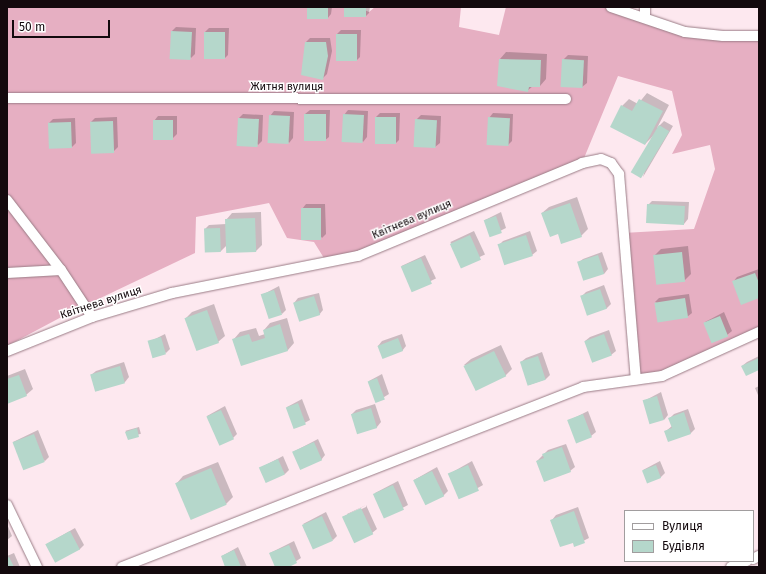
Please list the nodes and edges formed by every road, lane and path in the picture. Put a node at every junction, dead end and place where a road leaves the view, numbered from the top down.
1 (611, 7) edge
2 (645, 7) edge
3 (645, 18) junction
4 (759, 36) edge
5 (7, 98) edge
6 (566, 99) dead end
7 (7, 200) edge
8 (61, 270) junction
9 (7, 273) edge
10 (92, 317) junction
11 (759, 332) edge
12 (7, 351) edge
13 (636, 379) junction
14 (7, 505) edge
15 (744, 562) edge
16 (37, 567) edge
17 (122, 567) edge
18 (731, 567) edge

1 - 3 street
2 - 3 street
3 - 4 street
5 - 6 street, Житня вулиця
7 - 8 street
8 - 9 street
8 - 10 street
10 - 12 street, Квітнева вулиця
10 - 13 street, Квітнева вулиця
11 - 13 street
13 - 17 street
14 - 16 street
15 - 18 street

